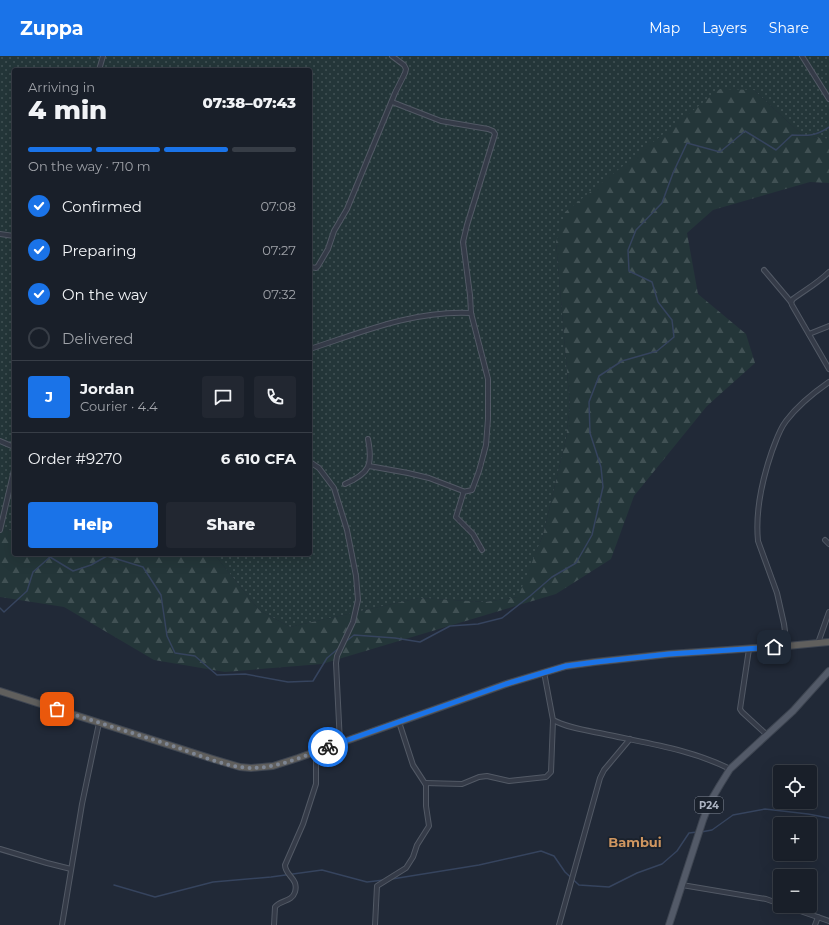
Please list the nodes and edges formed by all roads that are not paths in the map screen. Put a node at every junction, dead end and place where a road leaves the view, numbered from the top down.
1 (103, 56) edge
2 (392, 56) edge
3 (802, 56) edge
4 (100, 68) edge
5 (829, 99) edge
6 (392, 102) junction
7 (0, 234) edge
8 (12, 236) edge
9 (312, 267) edge
10 (764, 270) dead end
11 (829, 272) edge
12 (791, 302) junction
13 (471, 313) junction
14 (829, 326) edge
15 (810, 334) junction
16 (312, 348) edge
17 (829, 369) edge
18 (829, 382) edge
19 (368, 439) dead end
20 (0, 441) edge
21 (12, 446) edge
22 (312, 463) edge
23 (369, 466) junction
24 (12, 479) edge
25 (345, 484) dead end
26 (464, 492) junction
27 (0, 530) edge
28 (825, 540) dead end
29 (829, 544) edge
30 (482, 550) dead end
31 (829, 612) edge
32 (829, 642) edge
33 (818, 643) junction
34 (787, 646) junction
35 (749, 649) junction
36 (829, 671) edge
37 (544, 672) junction
38 (0, 690) edge
39 (553, 720) junction
40 (399, 722) junction
41 (99, 723) junction
42 (767, 735) junction
43 (630, 739) junction
44 (340, 742) junction
45 (316, 751) junction
46 (730, 769) junction
47 (425, 782) junction
48 (0, 849) edge
49 (71, 869) junction
50 (682, 885) junction
51 (773, 902) edge
52 (805, 913) edge
53 (818, 918) junction
54 (829, 921) edge
55 (62, 925) edge
56 (274, 925) edge
57 (375, 925) edge
58 (559, 925) edge
59 (669, 925) edge
60 (815, 925) edge

1 - 4 street
2 - 6 street
3 - 5 street
6 - 9 street
6 - 13 street
7 - 8 street
10 - 12 street
11 - 12 street
12 - 15 street
13 - 16 street
13 - 26 street
14 - 15 street
15 - 17 street
18 - 34 street
19 - 23 street
20 - 21 street
22 - 44 street
23 - 25 street
23 - 26 street
24 - 27 street
26 - 30 street
28 - 29 street
31 - 33 street
32 - 33 highway
33 - 34 highway
34 - 35 highway
35 - 37 highway
35 - 42 street
36 - 42 main road, P24
37 - 39 street
37 - 40 highway
38 - 41 highway
39 - 43 street
39 - 47 street
40 - 44 highway
40 - 47 street
41 - 45 highway
41 - 49 street
42 - 46 main road, P24
43 - 46 street
43 - 58 street
44 - 45 highway
45 - 56 street
46 - 50 main road, P24
47 - 57 street
48 - 49 street
49 - 55 street
50 - 51 street
50 - 59 main road, P24
52 - 53 street
53 - 54 street
53 - 60 street

